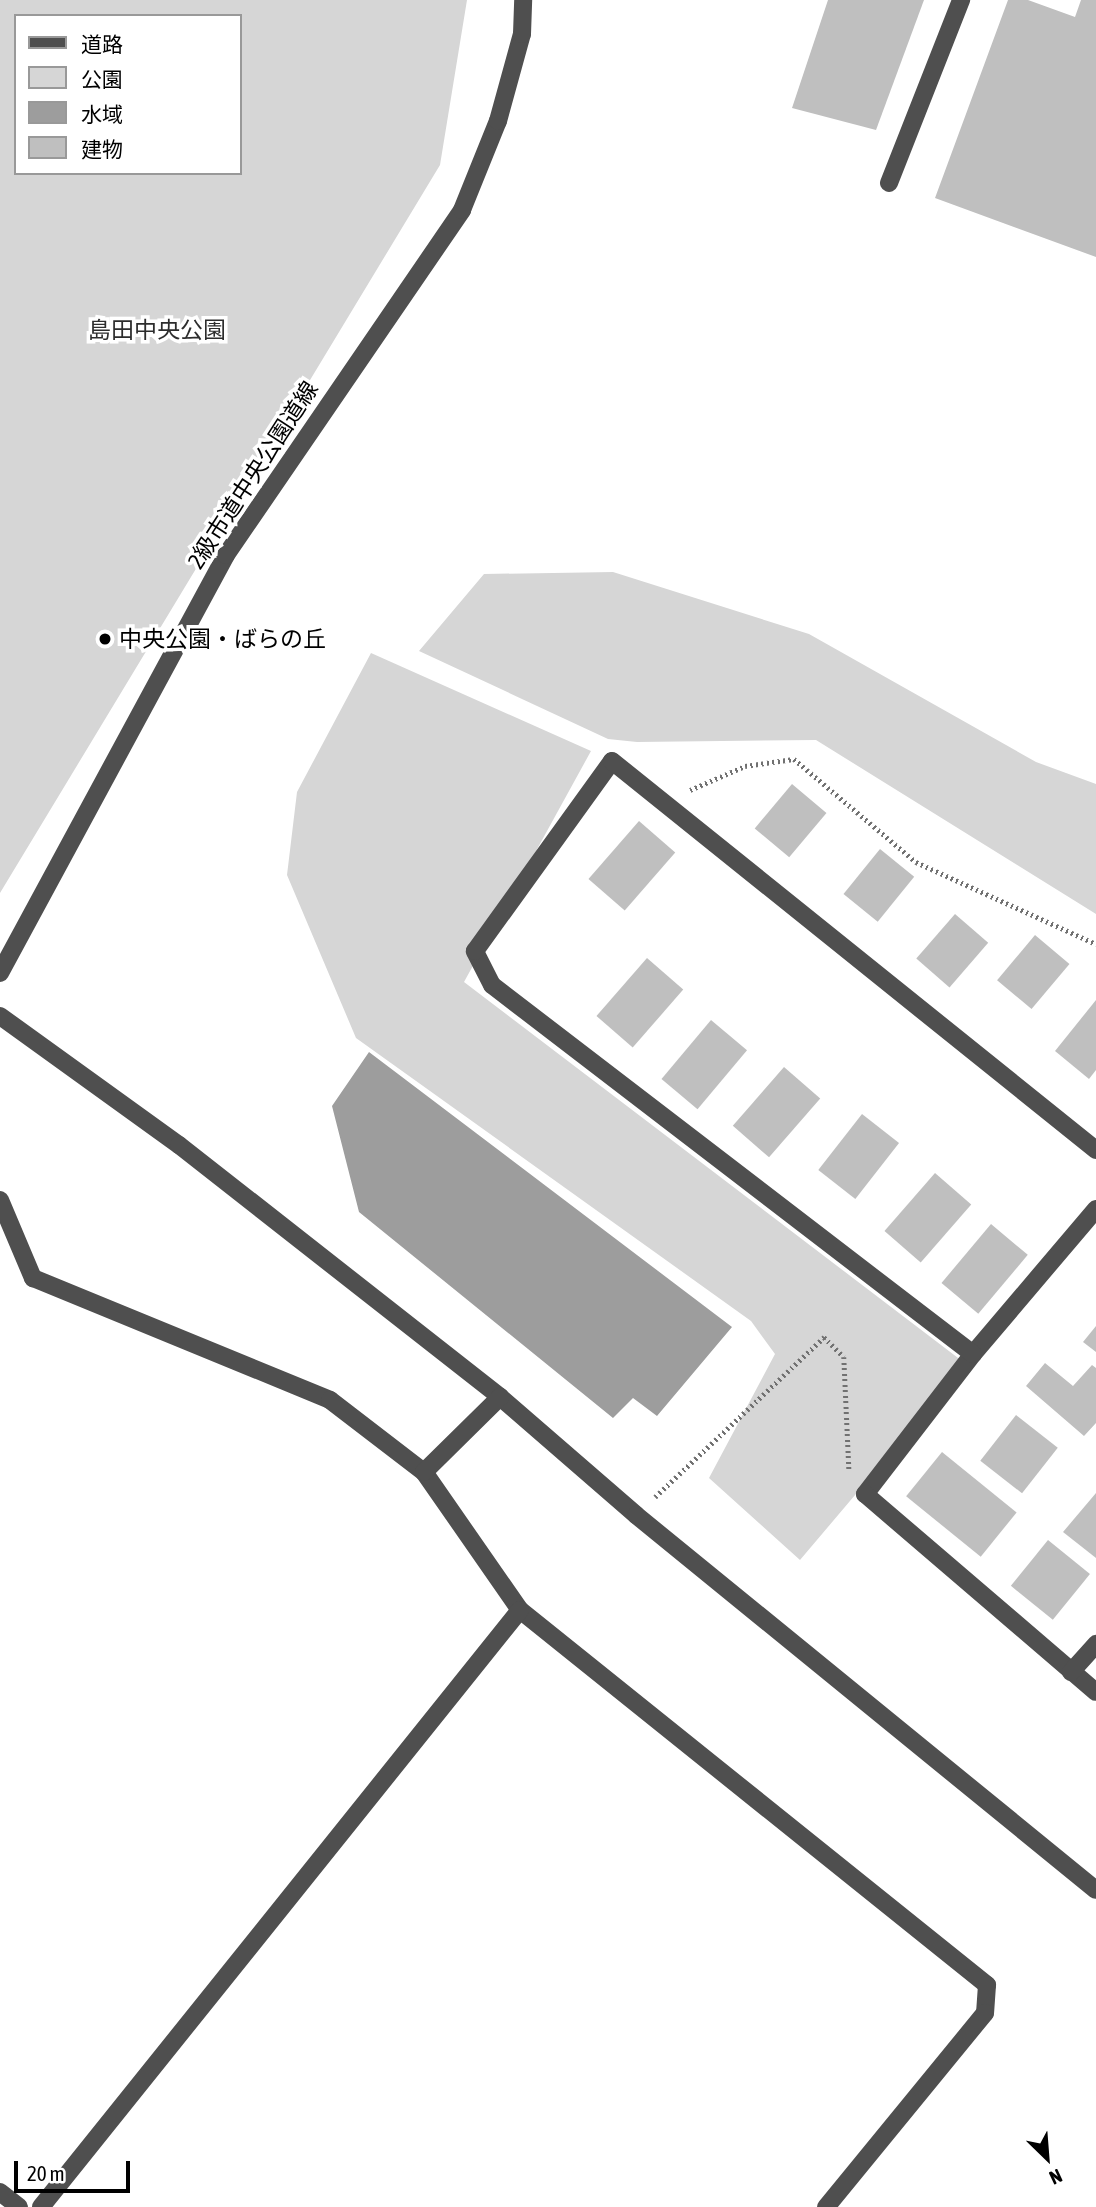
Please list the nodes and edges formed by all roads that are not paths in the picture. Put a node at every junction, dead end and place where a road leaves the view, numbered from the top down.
1 (523, 0) edge
2 (961, 0) edge
3 (890, 183) dead end
4 (0, 973) edge
5 (0, 1016) edge
6 (1096, 1150) edge
7 (0, 1200) edge
8 (1096, 1209) edge
9 (973, 1354) junction
10 (500, 1397) junction
11 (424, 1472) junction
12 (520, 1610) junction
13 (1096, 1644) edge
14 (1071, 1672) junction
15 (1096, 1692) edge
16 (1096, 1890) edge
17 (0, 2192) edge
18 (19, 2207) edge
19 (41, 2207) edge
20 (826, 2207) edge

1 - 4 street, 2級市道中央公園道線
2 - 3 street
5 - 10 street
6 - 9 street
7 - 11 street
8 - 9 street
9 - 14 street
10 - 11 street
10 - 16 street
11 - 12 street
12 - 19 street
12 - 20 street
13 - 14 street
14 - 15 street
17 - 18 street

